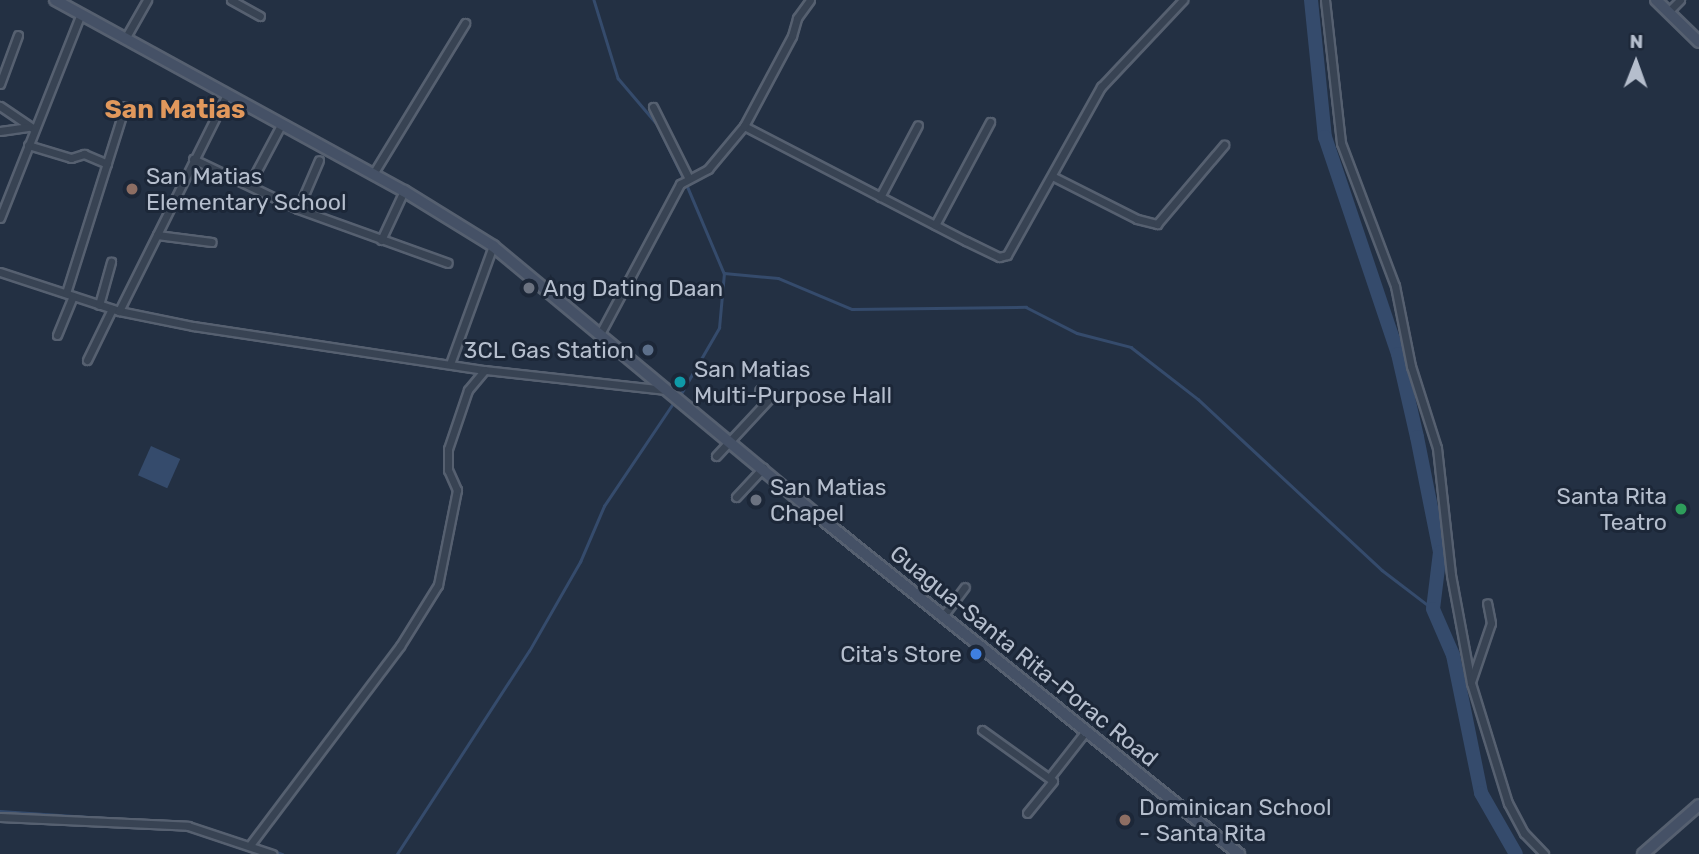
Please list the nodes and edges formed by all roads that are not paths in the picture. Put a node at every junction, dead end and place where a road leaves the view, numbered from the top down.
1 (55, 0) edge
2 (147, 0) edge
3 (231, 0) edge
4 (810, 0) edge
5 (1183, 0) edge
6 (1325, 0) edge
7 (1656, 0) edge
8 (1680, 0) edge
9 (1668, 12) junction
10 (81, 13) junction
11 (260, 16) dead end
12 (465, 23) dead end
13 (18, 35) dead end
14 (126, 37) junction
15 (1699, 42) edge
16 (0, 84) edge
17 (226, 96) junction
18 (0, 106) edge
19 (125, 106) dead end
20 (653, 107) dead end
21 (990, 122) dead end
22 (281, 125) junction
23 (918, 125) dead end
24 (744, 127) junction
25 (31, 128) junction
26 (0, 131) edge
27 (28, 145) junction
28 (1224, 145) dead end
29 (193, 159) junction
30 (319, 160) dead end
31 (107, 164) junction
32 (255, 174) dead end
33 (373, 174) junction
34 (1052, 176) junction
35 (689, 179) junction
36 (404, 191) junction
37 (880, 197) junction
38 (298, 209) junction
39 (0, 218) edge
40 (935, 225) junction
41 (158, 235) junction
42 (381, 240) junction
43 (212, 242) dead end
44 (493, 246) junction
45 (111, 262) dead end
46 (448, 263) dead end
47 (0, 272) edge
48 (69, 295) junction
49 (99, 305) junction
50 (116, 310) junction
51 (601, 331) junction
52 (57, 335) dead end
53 (87, 360) dead end
54 (450, 364) junction
55 (485, 370) junction
56 (759, 390) dead end
57 (675, 394) junction
58 (730, 440) junction
59 (716, 456) dead end
60 (763, 468) junction
61 (736, 497) dead end
62 (965, 587) dead end
63 (1487, 603) dead end
64 (943, 617) junction
65 (1471, 683) junction
66 (982, 730) dead end
67 (1086, 731) junction
68 (1050, 777) junction
69 (1699, 805) edge
70 (1027, 813) dead end
71 (0, 817) edge
72 (250, 845) junction
73 (272, 854) edge
74 (1239, 854) edge
75 (1544, 854) edge
76 (1643, 854) edge

1 - 10 main road, Guagua-Santa Rita-Porac Road
2 - 14 street
3 - 11 street
4 - 24 street
5 - 34 street
6 - 65 street
7 - 9 main road
8 - 9 street
9 - 15 main road
10 - 14 main road, Guagua-Santa Rita-Porac Road
10 - 25 street
12 - 33 street
13 - 16 street
14 - 17 main road, Guagua-Santa Rita-Porac Road
17 - 22 main road, Guagua-Santa Rita-Porac Road
17 - 29 street
18 - 25 street
19 - 31 street
20 - 35 street
21 - 40 street
22 - 32 street
22 - 33 main road, Guagua-Santa Rita-Porac Road
23 - 37 street
24 - 35 street
24 - 37 street
25 - 26 street
25 - 27 street
27 - 31 street
27 - 39 street
28 - 34 street
29 - 38 street
29 - 41 street
30 - 38 street
31 - 48 street
33 - 36 main road, Guagua-Santa Rita-Porac Road
34 - 40 street
35 - 51 street
36 - 42 street
36 - 44 main road, Guagua-Santa Rita-Porac Road
37 - 40 street
38 - 42 street
41 - 43 street
41 - 50 street
42 - 46 street
44 - 51 main road, Guagua-Santa Rita-Porac Road
44 - 54 street
45 - 49 street
47 - 48 street
48 - 49 street
48 - 52 street
49 - 50 street
50 - 53 street
50 - 54 street
51 - 57 main road, Guagua-Santa Rita-Porac Road
54 - 55 street
55 - 57 street
55 - 72 street
56 - 58 street
57 - 58 main road, Guagua-Santa Rita-Porac Road
58 - 59 street
58 - 60 main road, Guagua-Santa Rita-Porac Road
60 - 61 street
60 - 64 main road, Guagua-Santa Rita-Porac Road
62 - 64 street
63 - 65 street
64 - 67 main road, Guagua-Santa Rita-Porac Road
65 - 75 street
66 - 68 street
67 - 68 street
67 - 74 main road, Guagua-Santa Rita-Porac Road
68 - 70 street
69 - 76 main road
71 - 72 street
72 - 73 street

